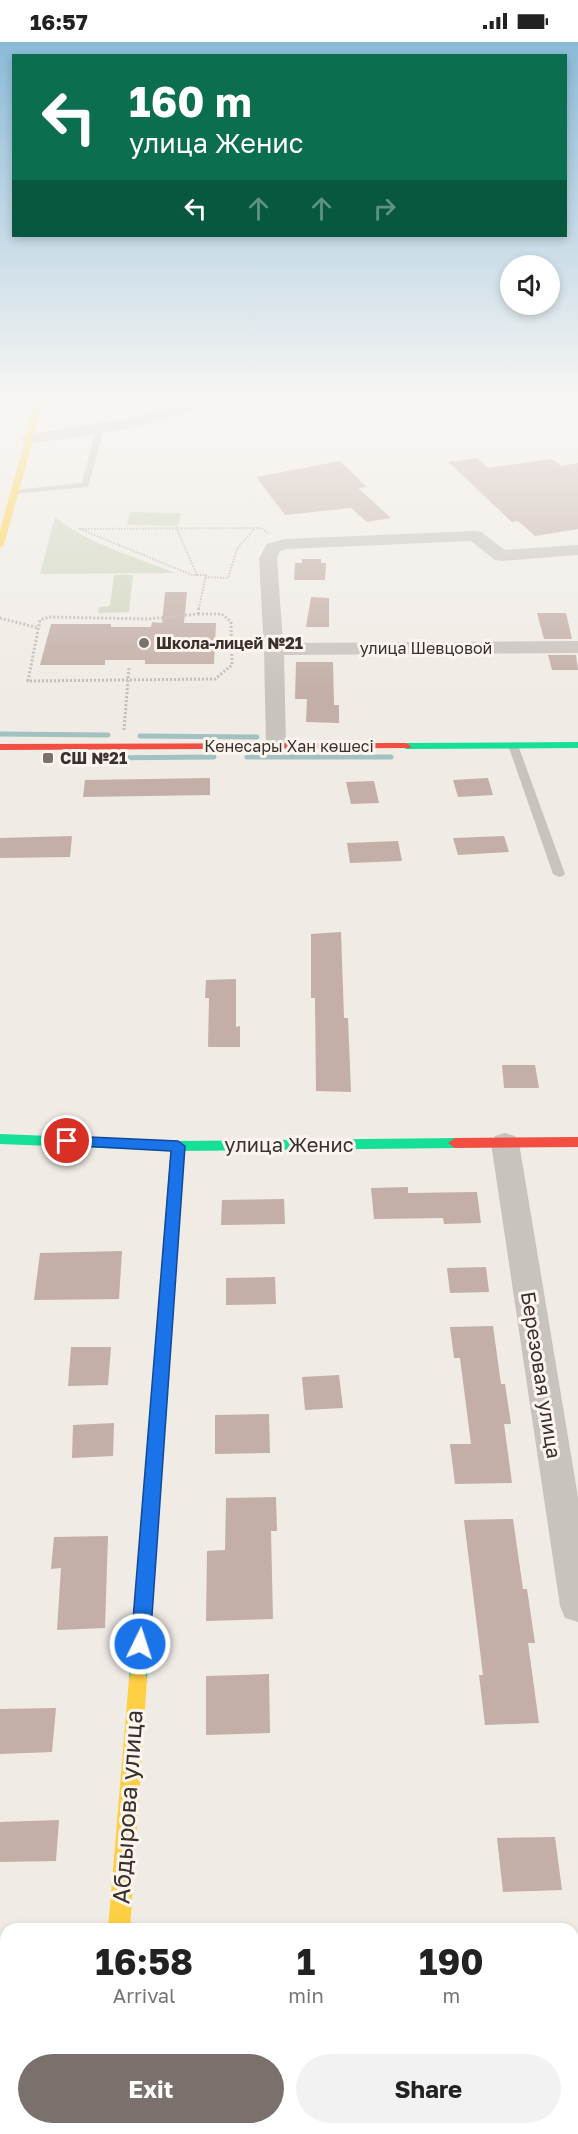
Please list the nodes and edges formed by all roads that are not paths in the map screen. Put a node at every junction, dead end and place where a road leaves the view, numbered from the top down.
1 (9, 500) edge
2 (0, 545) edge
3 (578, 550) edge
4 (578, 647) edge
5 (274, 649) junction
6 (578, 745) edge
7 (276, 746) junction
8 (513, 746) junction
9 (0, 747) edge
10 (559, 874) dead end
11 (0, 1138) edge
12 (578, 1142) edge
13 (505, 1143) junction
14 (178, 1146) junction
15 (578, 1606) edge
16 (119, 1923) edge

1 - 2 street
3 - 5 street
4 - 5 street, улица Шевцовой
5 - 7 street
6 - 8 street, Кенесары Хан көшесі
7 - 8 street, Кенесары Хан көшесі
7 - 9 street, Кенесары Хан көшесі
8 - 10 lane
11 - 14 street, улица Женис
12 - 13 street, улица Женис
13 - 14 street, улица Женис
13 - 15 street, Березовая улица
14 - 16 street, Абдырова улица

